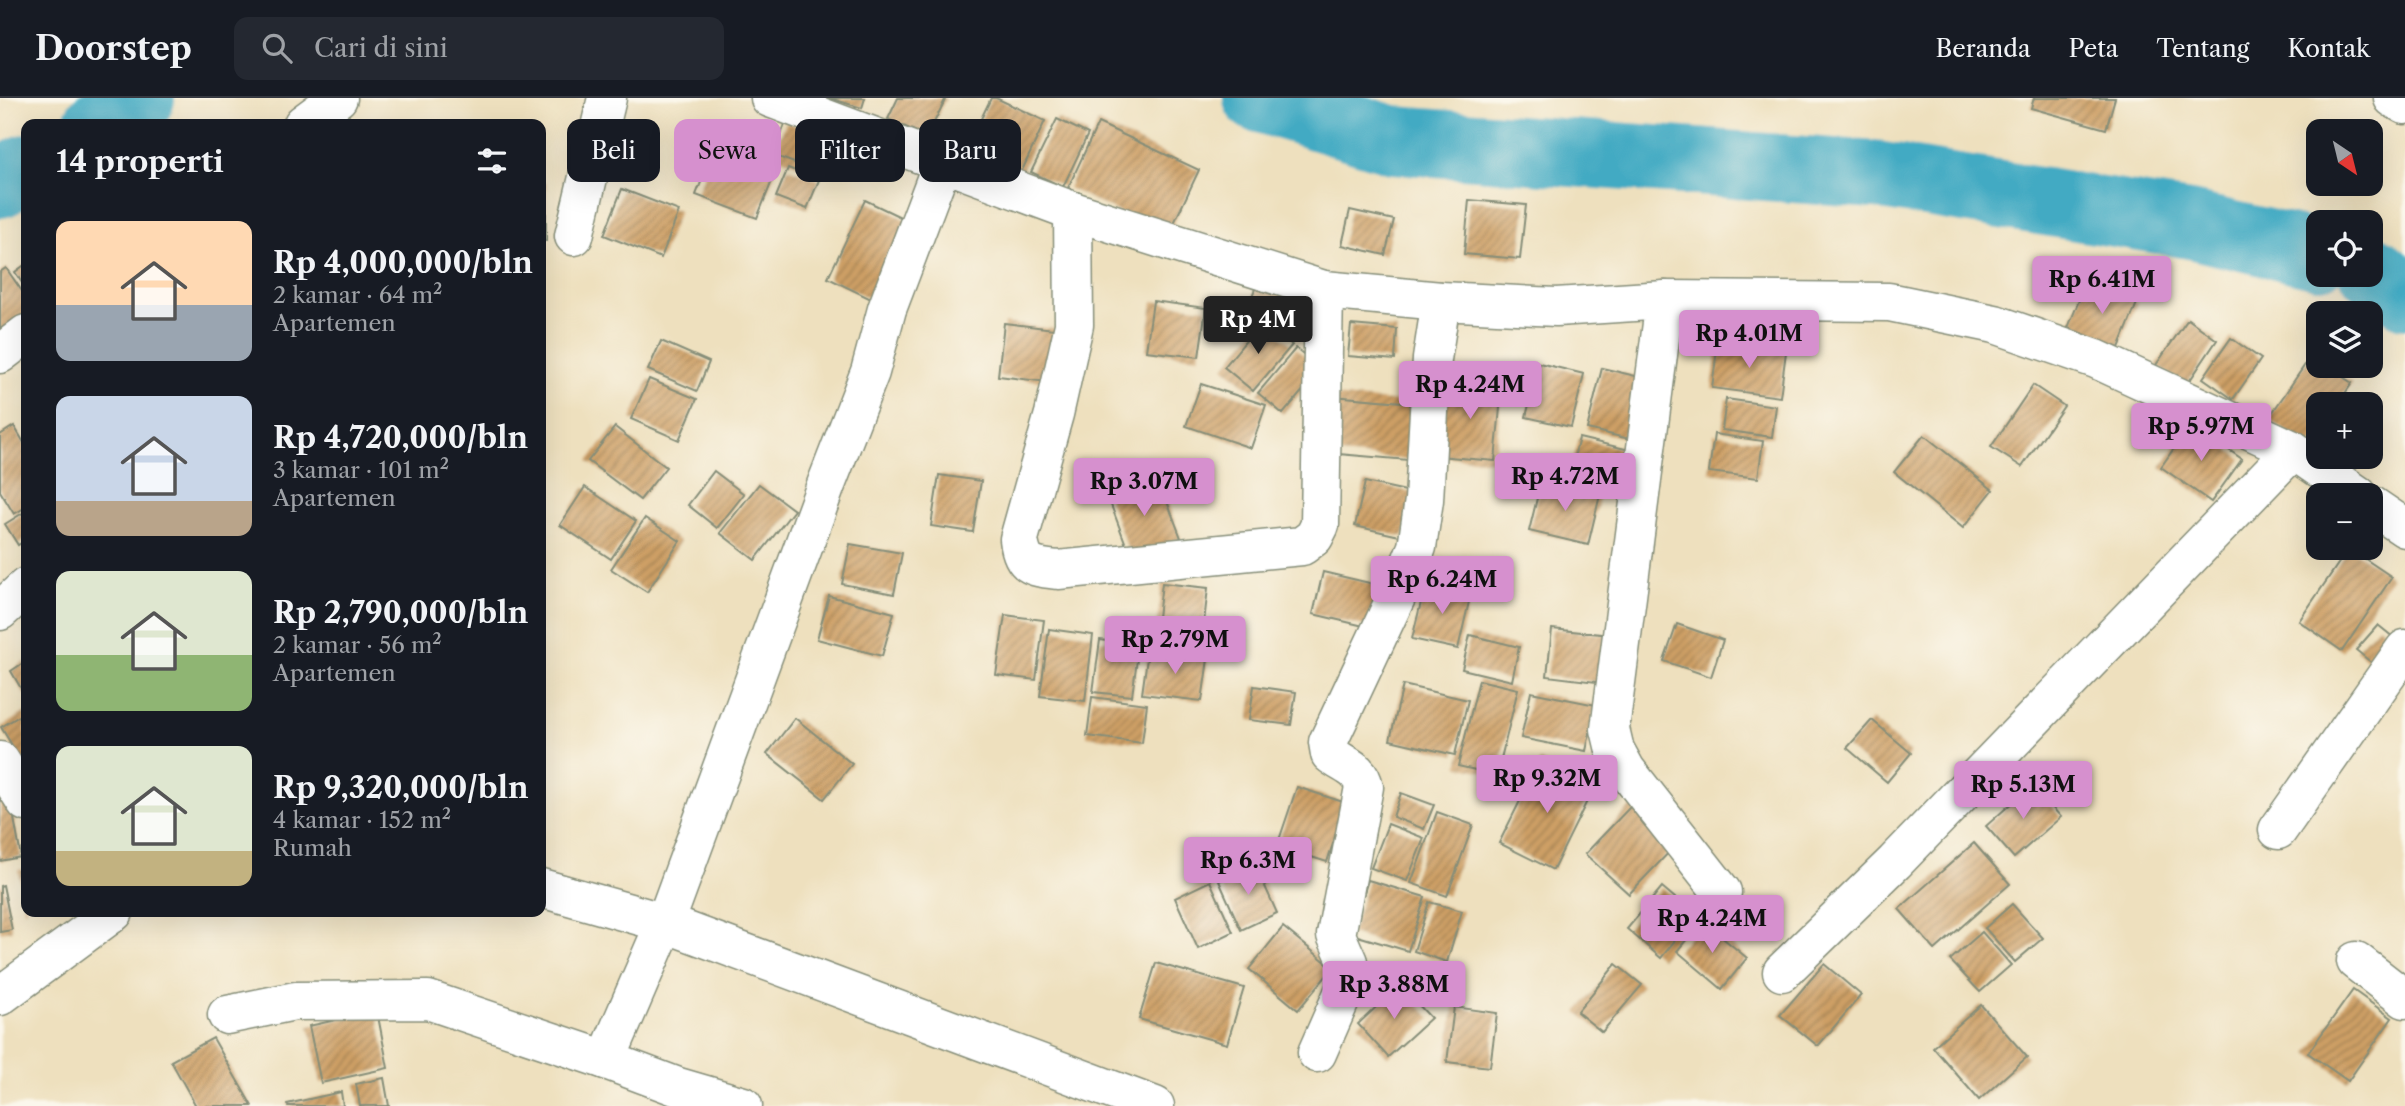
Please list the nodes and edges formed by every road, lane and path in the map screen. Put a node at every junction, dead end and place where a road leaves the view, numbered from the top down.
1 (338, 98) edge
2 (607, 98) edge
3 (770, 98) edge
4 (2393, 98) edge
5 (2405, 105) edge
6 (310, 119) edge
7 (919, 153) edge
8 (935, 182) edge
9 (996, 182) edge
10 (1073, 211) junction
11 (574, 236) dead end
12 (1324, 290) junction
13 (1665, 300) junction
14 (1441, 301) junction
15 (21, 338) edge
16 (0, 354) edge
17 (2293, 450) junction
18 (2341, 483) edge
19 (2383, 513) edge
20 (2405, 528) edge
21 (21, 592) edge
22 (0, 611) edge
23 (2405, 649) edge
24 (0, 761) edge
25 (21, 794) edge
26 (2278, 830) dead end
27 (546, 889) edge
28 (1721, 892) dead end
29 (101, 917) edge
30 (665, 923) junction
31 (2356, 961) dead end
32 (1782, 972) dead end
33 (0, 996) edge
34 (2405, 999) edge
35 (227, 1015) dead end
36 (1317, 1053) dead end
37 (606, 1060) junction
38 (743, 1106) edge
39 (1155, 1106) edge

1 - 6 street
2 - 11 street
3 - 7 street
4 - 5 street
8 - 30 street
9 - 10 street
10 - 12 street
10 - 12 street
12 - 14 street
13 - 14 street
13 - 17 street
13 - 28 street
14 - 36 street
15 - 16 street
17 - 18 street
17 - 32 street
19 - 20 street
21 - 22 street
23 - 26 street
24 - 25 street
27 - 30 street
29 - 33 street
30 - 37 street
30 - 39 street
31 - 34 street
35 - 37 street
37 - 38 street

